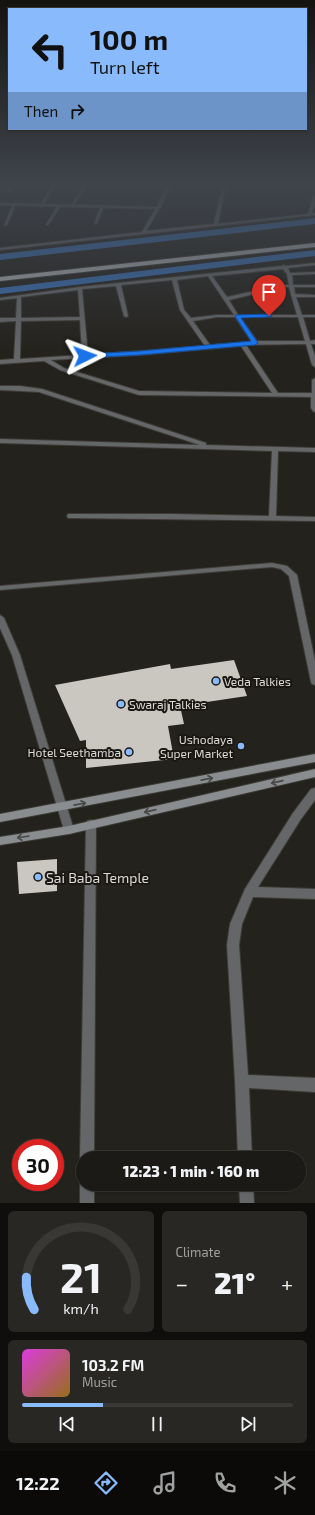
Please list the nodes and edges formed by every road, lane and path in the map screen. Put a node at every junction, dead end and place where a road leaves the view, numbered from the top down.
1 (75, 241) edge
2 (304, 241) edge
3 (315, 245) edge
4 (0, 249) edge
5 (315, 264) edge
6 (284, 266) junction
7 (0, 274) edge
8 (209, 274) junction
9 (289, 274) junction
10 (315, 274) edge
11 (174, 278) junction
12 (0, 279) edge
13 (118, 284) junction
14 (291, 285) junction
15 (315, 286) edge
16 (80, 288) junction
17 (293, 295) junction
18 (19, 296) junction
19 (315, 296) edge
20 (0, 299) edge
21 (226, 299) junction
22 (300, 315) junction
23 (126, 316) dead end
24 (238, 316) junction
25 (315, 316) edge
26 (82, 318) junction
27 (0, 320) edge
28 (19, 320) junction
29 (189, 320) junction
30 (308, 342) junction
31 (315, 342) edge
32 (255, 343) junction
33 (242, 344) junction
34 (209, 347) junction
35 (85, 356) junction
36 (45, 359) junction
37 (17, 360) junction
38 (0, 362) edge
39 (315, 365) edge
40 (315, 380) edge
41 (0, 388) edge
42 (276, 394) junction
43 (315, 395) edge
44 (315, 410) edge
45 (0, 442) edge
46 (213, 447) junction
47 (275, 448) junction
48 (315, 450) edge
49 (71, 516) dead end
50 (272, 518) junction
51 (315, 519) edge
52 (0, 588) edge
53 (0, 618) edge
54 (315, 682) edge
55 (315, 758) edge
56 (315, 773) edge
57 (315, 792) edge
58 (62, 807) junction
59 (0, 818) edge
60 (91, 824) junction
61 (69, 830) junction
62 (0, 841) edge
63 (249, 892) junction
64 (315, 894) edge
65 (242, 1081) junction
66 (315, 1085) edge
67 (87, 1151) edge
68 (245, 1151) edge
69 (87, 1191) edge
70 (246, 1191) edge
71 (87, 1203) edge
72 (247, 1203) edge

1 - 4 street
2 - 7 main road
3 - 12 main road
5 - 6 street
6 - 8 street
6 - 9 street
8 - 11 street
8 - 21 street
9 - 10 street
9 - 14 street
11 - 13 street
11 - 29 street
13 - 16 street
13 - 23 street
14 - 15 street
14 - 17 street
14 - 21 street
16 - 18 street
16 - 26 street
17 - 19 street
17 - 22 street
18 - 20 street
18 - 28 street
21 - 24 street
22 - 24 street
22 - 25 street
22 - 30 street
24 - 29 street
24 - 32 street
26 - 28 street
26 - 35 street
27 - 28 street
28 - 37 street
29 - 34 street
30 - 31 street
30 - 32 street
30 - 39 street
32 - 33 street
33 - 34 street
33 - 42 street
34 - 35 street
35 - 36 street
36 - 37 street
36 - 42 street
37 - 38 street
40 - 43 street
41 - 46 street
42 - 43 street
43 - 44 street
45 - 46 street
46 - 47 street
47 - 48 street
47 - 50 street
49 - 50 street
50 - 51 street
52 - 54 street
53 - 58 street
58 -> 55 main road
56 -> 60 main road
57 - 63 street
58 - 59 main road
58 - 61 street
60 - 61 main road
60 - 67 street
61 -> 62 main road
63 - 64 street
63 - 65 street
65 - 66 street
65 - 68 street
69 - 71 street
70 - 72 street

